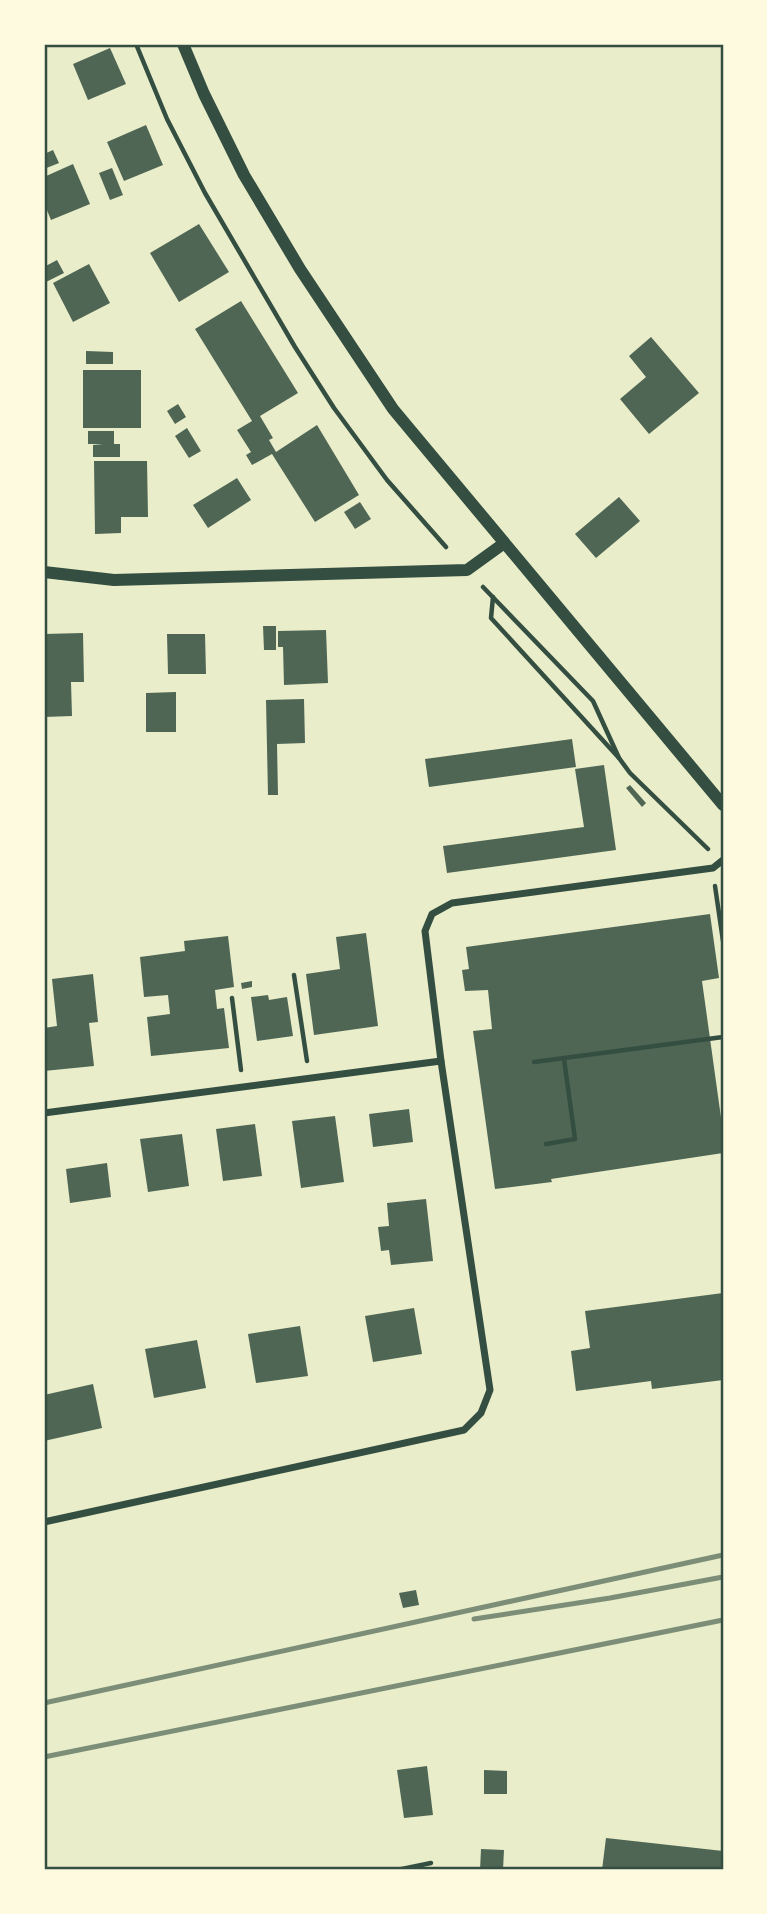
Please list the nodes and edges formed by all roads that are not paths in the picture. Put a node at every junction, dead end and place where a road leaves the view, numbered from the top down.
1 (183, 44) edge
2 (503, 544) junction
3 (44, 572) edge
4 (723, 805) edge
5 (722, 861) edge
6 (441, 1060) junction
7 (44, 1114) edge
8 (44, 1522) edge

1 - 2 street
2 - 3 street
2 - 4 street
5 - 6 street
6 - 7 street
6 - 8 street

